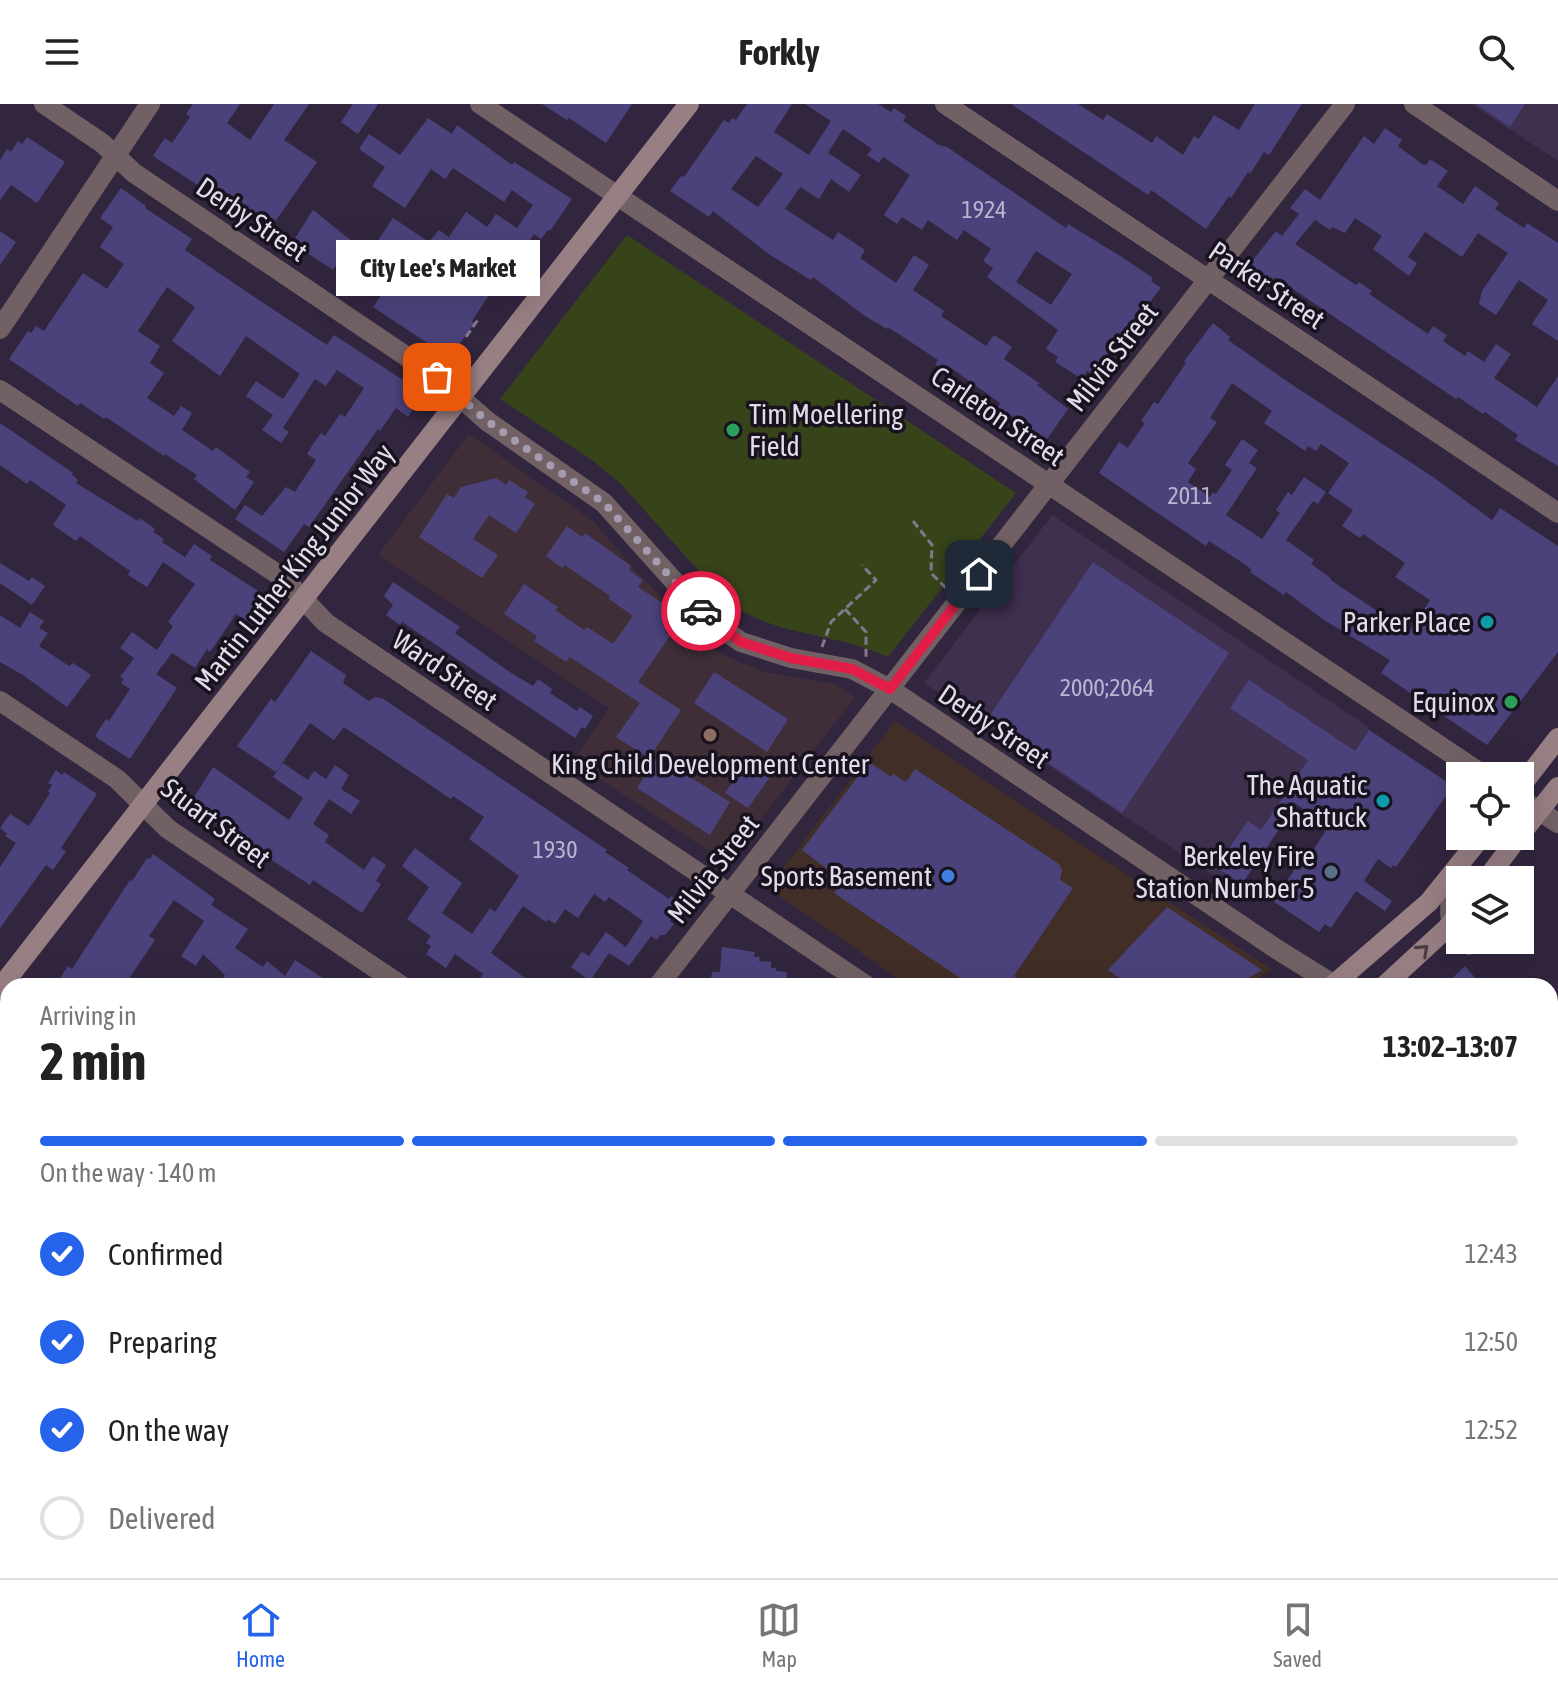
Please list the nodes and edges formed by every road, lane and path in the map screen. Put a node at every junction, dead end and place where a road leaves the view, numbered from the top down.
1 (44, 104) edge
2 (150, 104) edge
3 (480, 104) edge
4 (689, 104) edge
5 (945, 104) edge
6 (1345, 104) edge
7 (1414, 104) edge
8 (116, 156) junction
9 (617, 195) junction
10 (1558, 201) edge
11 (1208, 280) junction
12 (479, 318) dead end
13 (0, 329) edge
14 (466, 337) dead end
15 (0, 390) edge
16 (461, 398) junction
17 (1049, 484) junction
18 (1558, 513) edge
19 (913, 521) dead end
20 (862, 565) dead end
21 (961, 599) junction
22 (304, 601) junction
23 (845, 609) junction
24 (817, 662) junction
25 (866, 676) junction
26 (890, 689) junction
27 (0, 701) edge
28 (1558, 738) edge
29 (1464, 762) edge
30 (1534, 769) edge
31 (1558, 787) edge
32 (143, 805) junction
33 (1534, 808) edge
34 (1539, 811) junction
35 (1534, 818) edge
36 (1558, 823) edge
37 (1471, 850) edge
38 (1509, 850) edge
39 (1459, 866) edge
40 (1497, 866) edge
41 (1446, 882) edge
42 (729, 893) junction
43 (1446, 896) edge
44 (1446, 916) edge
45 (1446, 943) edge
46 (8, 978) edge
47 (390, 978) edge
48 (664, 978) edge
49 (855, 978) edge
50 (1323, 978) edge
51 (1342, 978) edge
52 (1396, 978) edge

1 - 8 street, Derby Street
2 - 8 street
3 - 9 street, Carleton Street
4 - 9 street, Martin Luther King Junior Way
5 - 11 street, Parker Street
6 - 11 street, Milvia Street
7 - 10 street
8 - 13 street
8 - 16 street, Derby Street
9 - 16 street, Martin Luther King Junior Way
9 - 17 street, Carleton Street
11 - 17 street, Milvia Street
11 - 18 street, Parker Street
12 - 14 path
15 - 22 street, Ward Street
16 - 22 street, Martin Luther King Junior Way
16 - 24 street, Derby Street
17 - 21 street, Milvia Street
17 - 29 street, Carleton Street
19 - 21 path
20 - 23 path
21 - 26 street, Milvia Street
22 - 32 street, Martin Luther King Junior Way
22 - 42 street, Ward Street
23 - 24 path
23 - 25 path
24 - 25 street, Derby Street
25 - 26 street, Derby Street
26 - 42 street, Milvia Street
26 - 50 street, Derby Street
27 - 32 street, Stuart Street
28 - 30 street
31 - 34 street
32 - 46 street, Martin Luther King Junior Way
32 - 47 street, Stuart Street
33 - 34 street
34 - 35 street
34 - 36 street
37 - 39 street
38 - 40 street
41 - 51 street
42 - 48 street, Milvia Street
42 - 49 street, Ward Street
43 - 44 lane
52 -> 45 street

